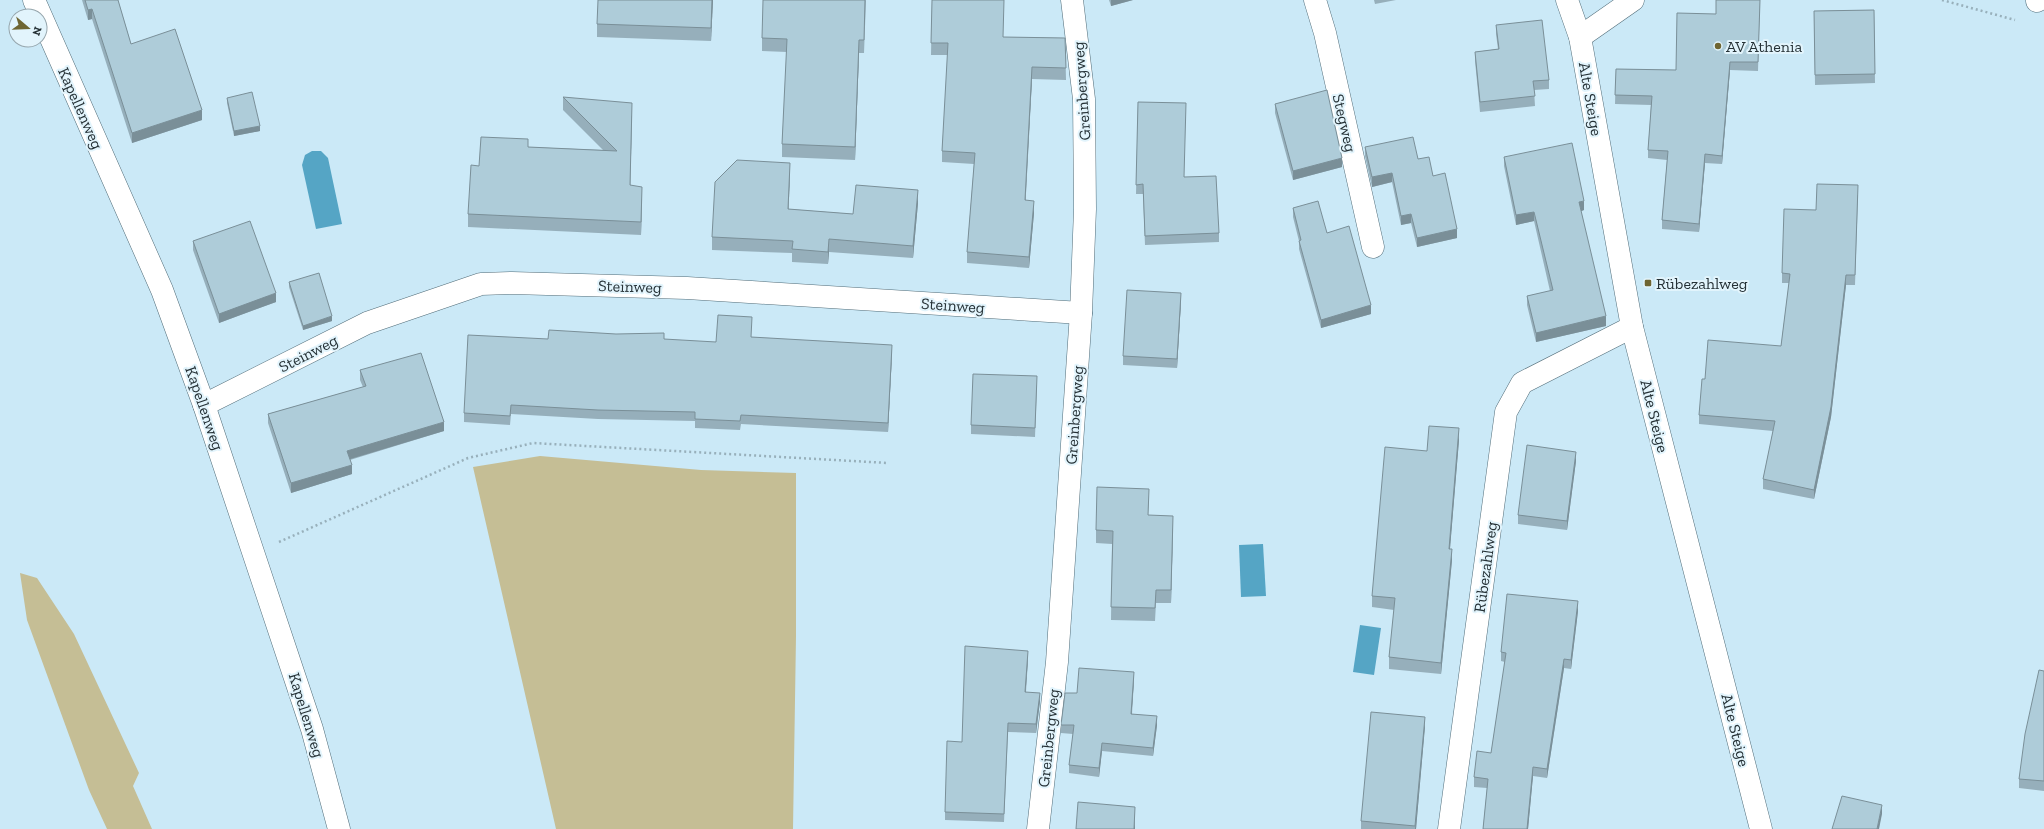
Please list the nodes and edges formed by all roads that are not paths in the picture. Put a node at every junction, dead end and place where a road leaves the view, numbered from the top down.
1 (34, 0) edge
2 (1072, 0) edge
3 (1315, 0) edge
4 (1567, 0) edge
5 (1633, 0) edge
6 (1580, 37) junction
7 (1373, 247) dead end
8 (1081, 313) junction
9 (1632, 327) junction
10 (204, 405) junction
11 (339, 829) edge
12 (1038, 829) edge
13 (1449, 829) edge
14 (1761, 829) edge

1 - 10 street, Kapellenweg
2 - 8 street, Greinbergweg
3 - 7 street, Stegweg
4 - 6 street, Alte Steige
5 - 6 street
6 - 9 street, Alte Steige
8 - 10 street, Steinweg
8 - 12 street, Greinbergweg
9 - 13 street, Rübezahlweg
9 - 14 street, Alte Steige
10 - 11 street, Kapellenweg

